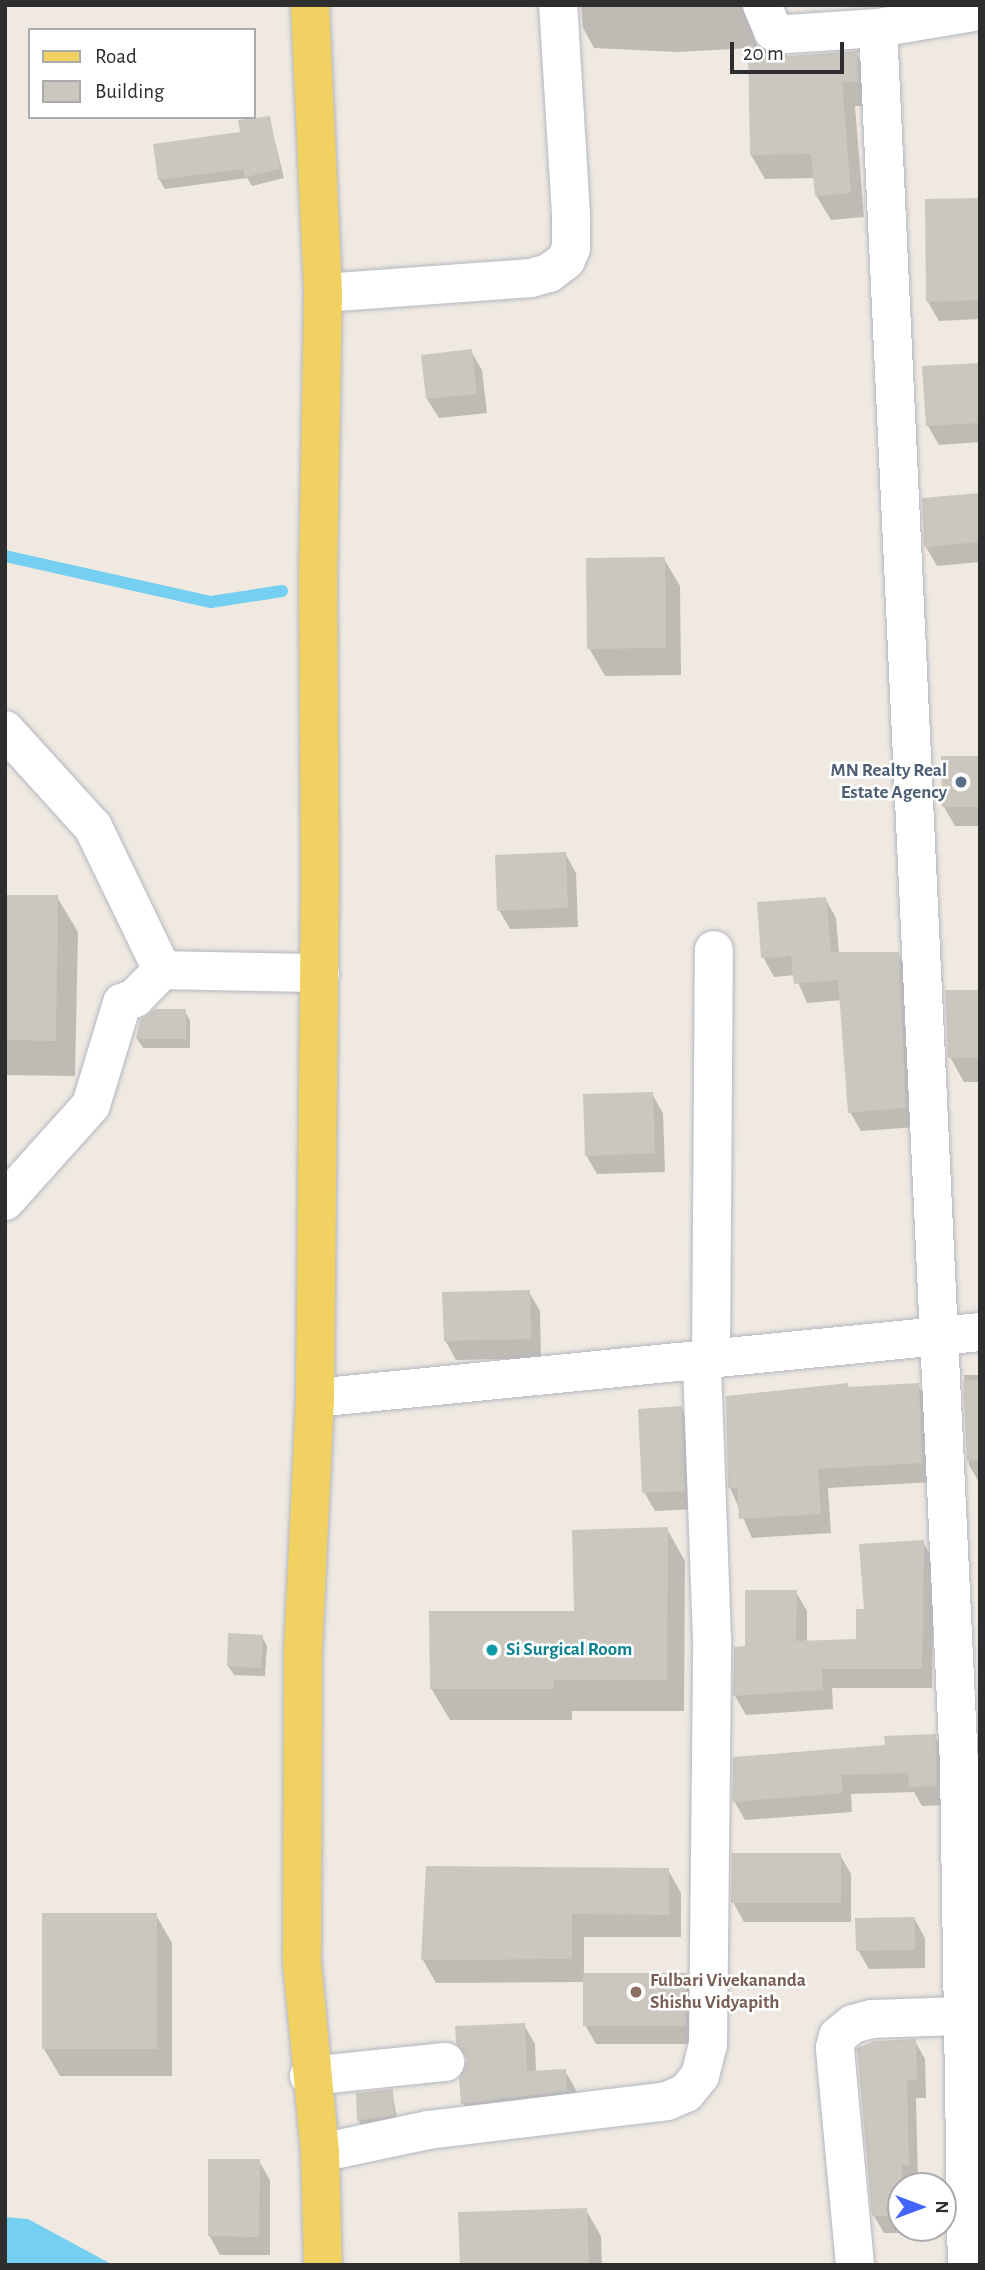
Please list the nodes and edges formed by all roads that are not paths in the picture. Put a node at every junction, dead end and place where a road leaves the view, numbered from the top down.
1 (310, 5) edge
2 (558, 5) edge
3 (762, 5) edge
4 (980, 10) edge
5 (878, 28) junction
6 (323, 293) junction
7 (5, 730) edge
8 (714, 950) dead end
9 (162, 970) junction
10 (320, 973) junction
11 (5, 1201) edge
12 (980, 1332) edge
13 (936, 1337) junction
14 (706, 1361) junction
15 (314, 1398) junction
16 (963, 2016) junction
17 (445, 2062) dead end
18 (309, 2076) junction
19 (320, 2153) junction
20 (323, 2265) edge
21 (855, 2265) edge
22 (967, 2265) edge

1 - 6 main road
2 - 6 street
3 - 5 street
4 - 5 street
5 - 13 street
6 - 10 main road
7 - 9 street
8 - 14 street
9 - 10 street
9 - 11 street
10 - 15 main road
12 - 13 street
13 - 14 street
13 - 16 street
14 - 15 street
14 - 19 street
15 - 18 main road
16 - 21 street
16 - 22 street
17 - 18 street
18 - 19 main road
19 - 20 main road

